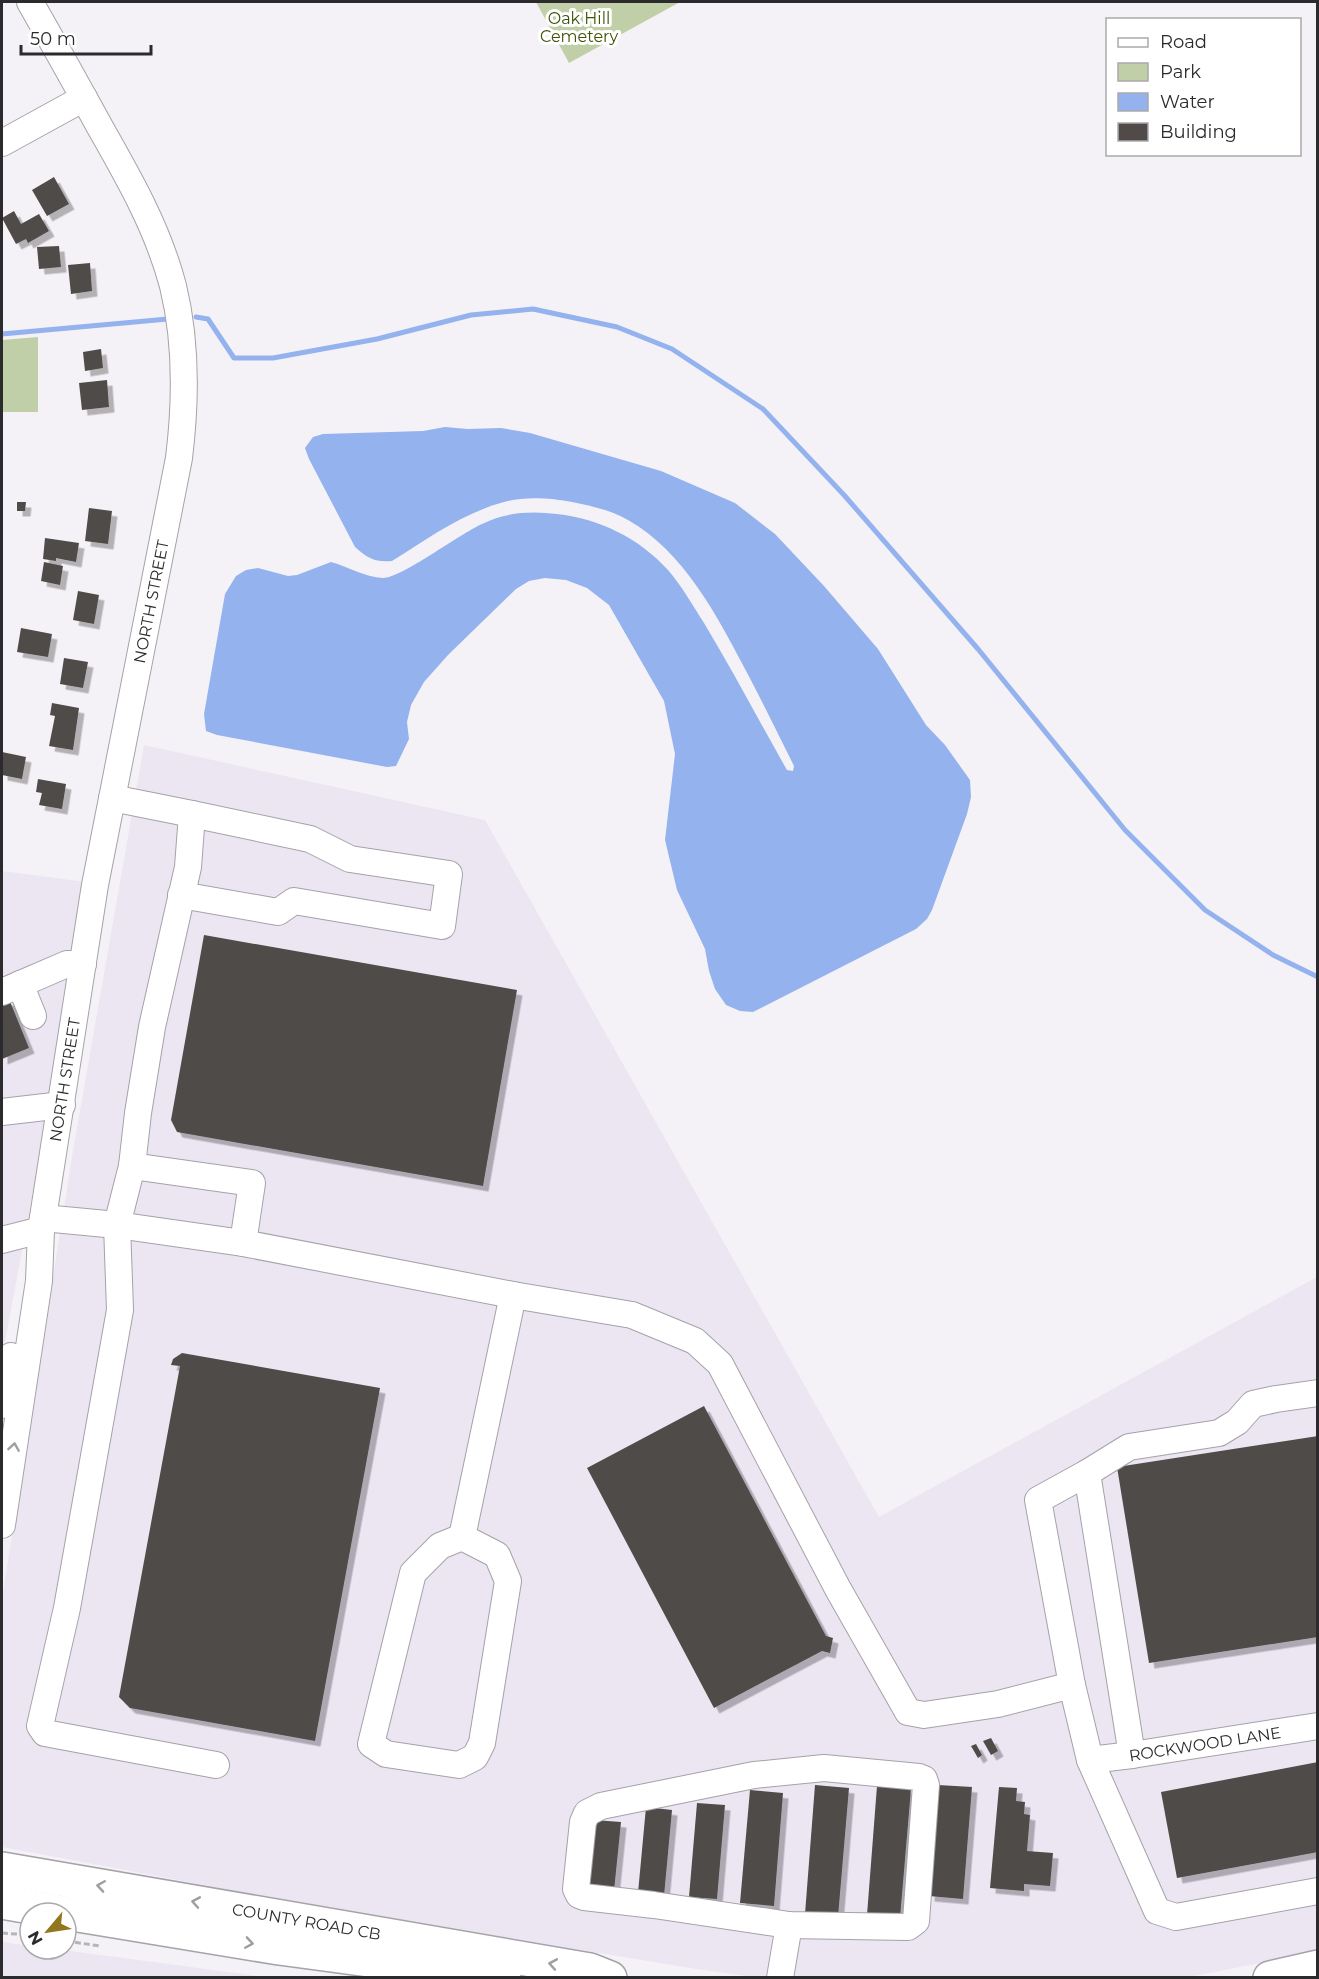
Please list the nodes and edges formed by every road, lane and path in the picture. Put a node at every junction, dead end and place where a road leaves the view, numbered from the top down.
1 (30, 2) edge
2 (84, 98) junction
3 (2, 143) edge
4 (112, 798) junction
5 (192, 814) junction
6 (181, 895) junction
7 (83, 964) junction
8 (11, 988) edge
9 (33, 1016) dead end
10 (62, 1105) junction
11 (2, 1112) edge
12 (132, 1166) junction
13 (42, 1224) junction
14 (117, 1226) junction
15 (2, 1240) edge
16 (243, 1244) junction
17 (513, 1295) junction
18 (4, 1371) edge
19 (1317, 1394) edge
20 (2, 1405) edge
21 (1087, 1473) junction
22 (2, 1525) edge
23 (462, 1537) junction
24 (1072, 1685) junction
25 (1317, 1726) edge
26 (1132, 1755) junction
27 (1090, 1760) junction
28 (216, 1765) dead end
29 (2, 1869) edge
30 (1317, 1891) edge
31 (2, 1902) edge
32 (18, 1905) edge
33 (78, 1915) edge
34 (789, 1925) junction
35 (2, 1933) edge
36 (18, 1934) edge
37 (1317, 1967) edge
38 (504, 1977) edge
39 (610, 1977) edge
40 (780, 1977) edge
41 (1270, 1977) edge

1 - 2 street, NORTH STREET
2 - 3 street
2 - 4 street, NORTH STREET
4 - 5 street
4 - 7 street, NORTH STREET
5 - 6 street
5 - 6 street
6 - 12 street
7 - 8 street
7 - 10 street, NORTH STREET
8 - 9 street
10 - 11 street
10 - 13 street, NORTH STREET
12 - 14 street
12 - 16 street
13 - 14 street
13 - 15 street
13 - 18 street, NORTH STREET
22 -> 13 street, NORTH STREET
14 - 16 street
14 - 28 street
16 - 17 street
17 - 23 street
17 - 24 street
18 - 20 street, NORTH STREET
19 - 21 street
21 - 24 street
21 - 26 street
23 - 23 street
24 - 27 street
25 - 26 street, ROCKWOOD LANE
26 - 27 street, ROCKWOOD LANE
27 - 30 street
39 -> 29 main road, COUNTY ROAD CB
31 - 32 main road, COUNTY ROAD CB
33 -> 38 main road, COUNTY ROAD CB
34 - 34 street
34 - 40 street
35 - 36 path
37 - 41 main road

